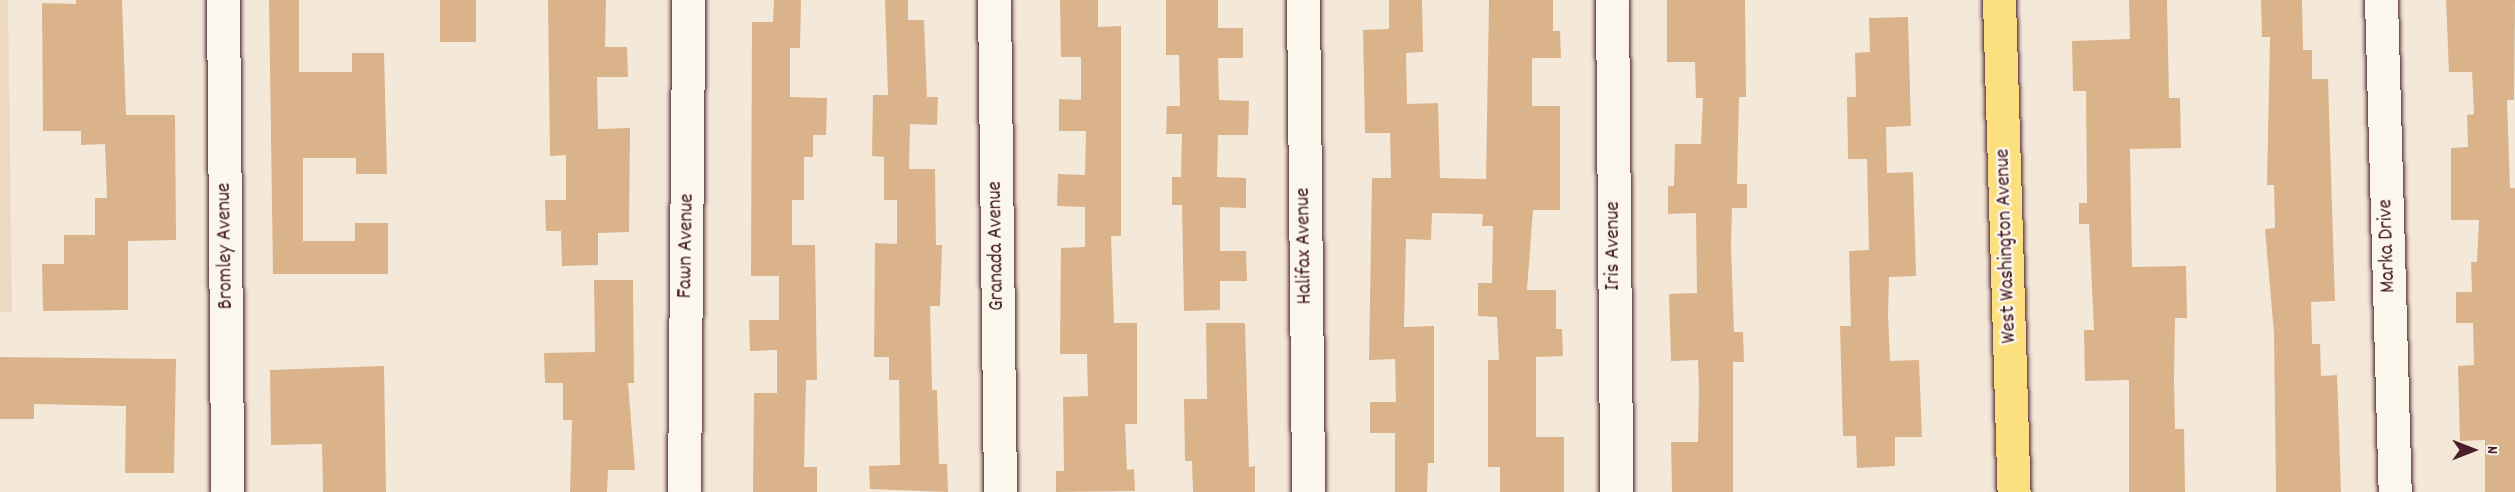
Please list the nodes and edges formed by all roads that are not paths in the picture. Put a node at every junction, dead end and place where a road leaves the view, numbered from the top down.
1 (223, 0) edge
2 (688, 0) edge
3 (994, 0) edge
4 (1303, 0) edge
5 (1612, 0) edge
6 (1999, 0) edge
7 (2380, 0) edge
8 (227, 492) edge
9 (684, 492) edge
10 (1000, 492) edge
11 (1308, 492) edge
12 (1616, 492) edge
13 (2014, 492) edge
14 (2395, 492) edge

1 - 8 street, Bromley Avenue
2 - 9 street, Fawn Avenue
3 - 10 street, Granada Avenue
4 - 11 street, Halifax Avenue
5 - 12 street, Iris Avenue
6 - 13 main road, West Washington Avenue
7 - 14 street, Marka Drive

